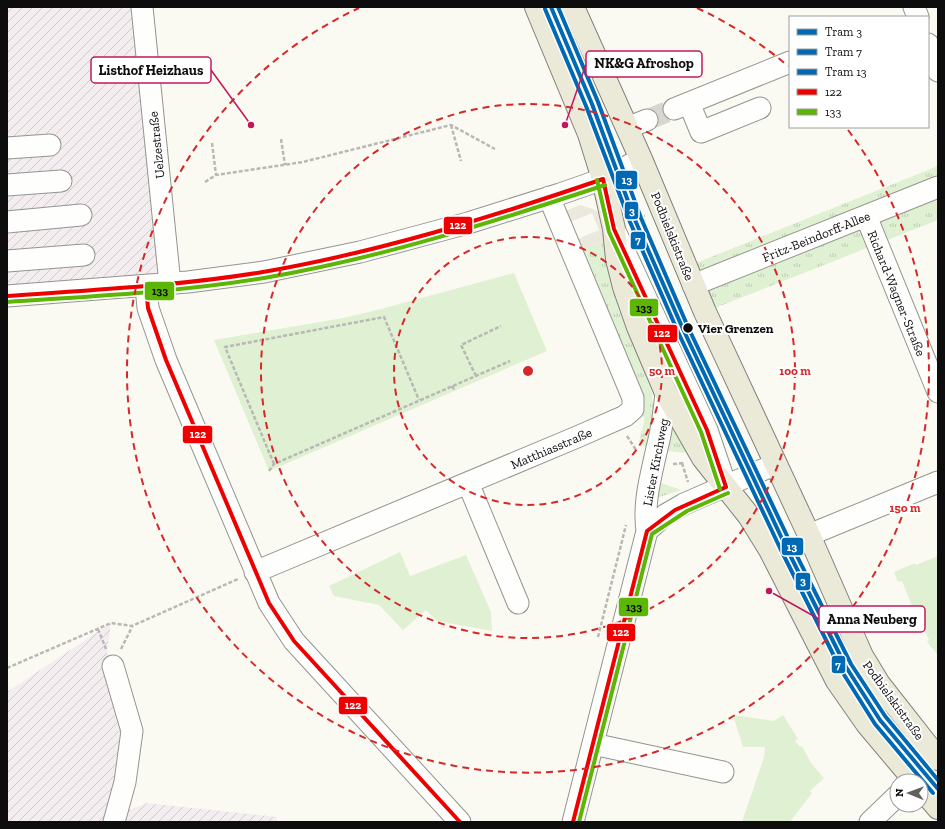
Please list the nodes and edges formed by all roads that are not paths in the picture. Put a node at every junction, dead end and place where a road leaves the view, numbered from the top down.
1 (142, 7) edge
2 (536, 7) edge
3 (573, 7) edge
4 (929, 47) edge
5 (789, 62) edge
6 (938, 71) edge
7 (760, 108) dead end
8 (647, 120) tunnel mouth
9 (627, 128) junction
10 (50, 145) dead end
11 (7, 148) edge
12 (641, 159) junction
13 (603, 179) junction
14 (61, 181) dead end
15 (7, 185) edge
16 (938, 187) edge
17 (549, 197) junction
18 (81, 215) dead end
19 (866, 216) junction
20 (7, 222) edge
21 (614, 229) junction
22 (84, 255) dead end
23 (7, 261) edge
24 (170, 284) junction
25 (693, 285) junction
26 (146, 286) junction
27 (7, 296) edge
28 (938, 392) edge
29 (666, 393) junction
30 (776, 464) junction
31 (938, 482) edge
32 (468, 483) junction
33 (726, 487) junction
34 (647, 531) junction
35 (809, 535) junction
36 (255, 572) junction
37 (518, 603) dead end
38 (113, 666) road end
39 (593, 744) junction
40 (938, 759) edge
41 (723, 772) dead end
42 (908, 773) edge
43 (929, 798) edge
44 (889, 804) edge
45 (938, 808) edge
46 (115, 819) edge
47 (460, 822) edge
48 (573, 822) edge
49 (870, 822) edge

1 - 24 street, Uelzestraße
2 - 13 main road
3 - 9 main road, Podbielskistraße
4 - 6 street
5 - 7 street
8 - 9 street
9 - 12 main road, Podbielskistraße
10 - 11 street
12 - 13 street
12 - 25 main road, Podbielskistraße
13 - 17 street
13 - 21 main road
14 - 15 street
16 - 19 street, Fritz-Beindorff-Allee
17 - 24 street
17 - 32 street, Matthiasstraße
18 - 20 street
19 - 25 street, Fritz-Beindorff-Allee
19 - 28 street, Richard-Wagner-Straße
21 - 29 main road
21 - 33 street
22 - 23 street
24 - 26 street
25 - 30 main road, Podbielskistraße
26 - 27 street
26 - 36 street
29 - 33 main road
29 - 34 street, Lister Kirchweg
30 - 33 street
30 - 35 main road, Podbielskistraße
31 - 35 street
32 - 36 street, Matthiasstraße
32 - 37 street
33 - 34 street, Lister Kirchweg
33 - 42 main road
34 - 39 street, Lister Kirchweg
35 - 40 main road, Podbielskistraße
36 - 47 street
38 - 46 street
39 - 41 street
39 - 48 street, Lister Kirchweg
43 - 45 main road
44 - 49 street

